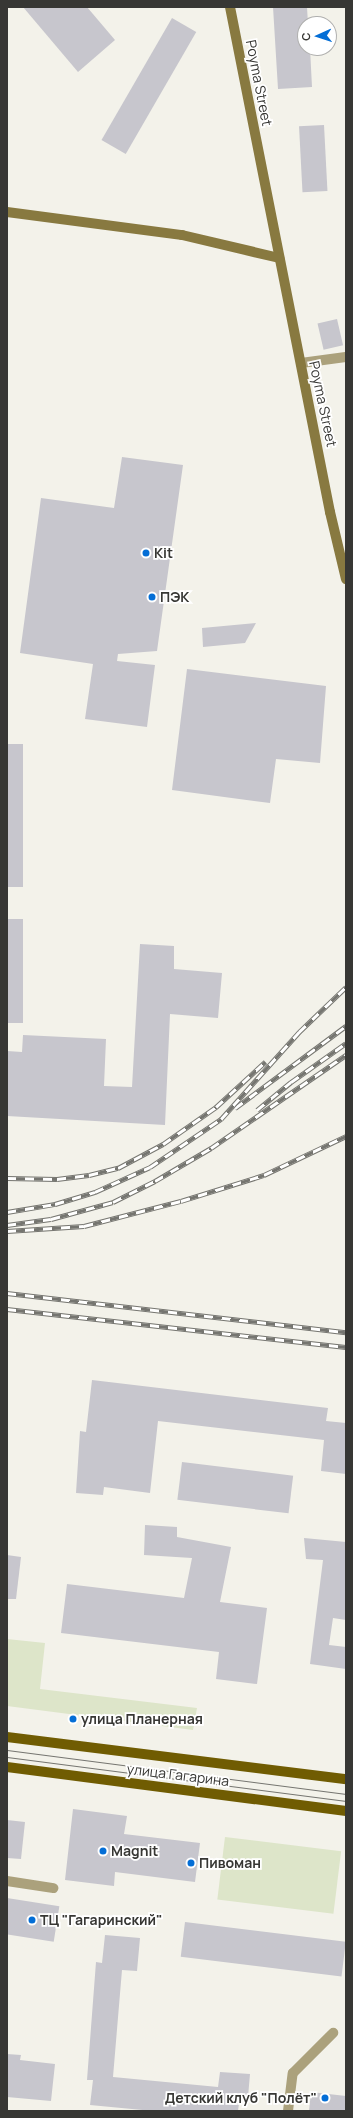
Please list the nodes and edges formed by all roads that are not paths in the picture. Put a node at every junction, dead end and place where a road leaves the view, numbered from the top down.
1 (230, 7) edge
2 (7, 212) edge
3 (279, 258) junction
4 (346, 357) edge
5 (301, 363) junction
6 (346, 578) edge
7 (7, 1737) edge
8 (7, 1767) edge
9 (346, 1780) edge
10 (346, 1811) edge
11 (7, 1881) edge
12 (53, 1888) dead end
13 (333, 2033) dead end
14 (288, 2111) edge

1 - 3 main road, Poyma Street
2 - 3 main road
3 - 5 main road, Poyma Street
4 - 5 street
5 - 6 main road, Poyma Street
7 - 9 main road, улица Гагарина
8 - 10 main road, улица Гагарина
11 - 12 street
13 - 14 street

